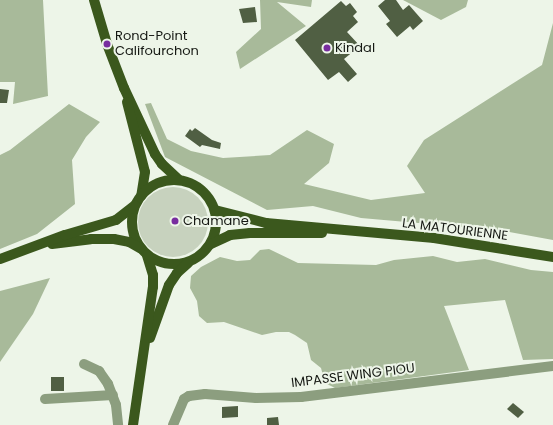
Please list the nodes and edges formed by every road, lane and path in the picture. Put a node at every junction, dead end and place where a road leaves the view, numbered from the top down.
1 (94, 0) edge
2 (124, 88) junction
3 (179, 180) junction
4 (141, 196) junction
5 (135, 205) junction
6 (215, 210) junction
7 (354, 231) junction
8 (211, 244) junction
9 (40, 246) junction
10 (145, 252) junction
11 (553, 257) edge
12 (0, 259) edge
13 (192, 260) junction
14 (142, 363) junction
15 (84, 364) dead end
16 (553, 366) edge
17 (113, 395) junction
18 (45, 399) dead end
19 (118, 425) edge
20 (133, 425) edge
21 (173, 425) edge

1 - 2 main road
2 - 3 main road
2 - 4 main road
3 - 4 main road
3 - 6 main road
4 - 5 main road
5 - 9 main road
5 - 10 main road
6 - 7 main road, LA MATOURIENNE
6 - 8 main road
7 - 8 main road, LA MATOURIENNE
7 - 11 main road, LA MATOURIENNE
8 - 13 main road
9 - 10 main road
9 - 12 main road
10 - 13 main road
10 - 14 main road
13 - 14 main road
14 - 20 main road
15 - 17 street
16 - 21 street, IMPASSE WING PIOU
17 - 18 street
17 - 19 street

